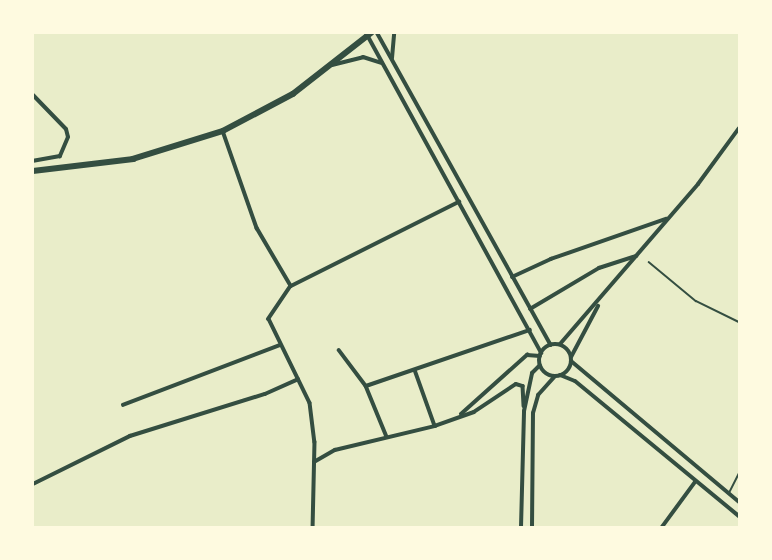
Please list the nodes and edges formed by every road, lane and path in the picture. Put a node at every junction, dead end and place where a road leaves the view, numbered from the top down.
1 (377, 33) edge
2 (394, 33) edge
3 (368, 34) edge
4 (392, 60) junction
5 (383, 64) junction
6 (332, 65) junction
7 (33, 95) edge
8 (739, 128) edge
9 (223, 131) junction
10 (33, 161) edge
11 (33, 171) edge
12 (459, 202) junction
13 (666, 219) junction
14 (637, 256) junction
15 (649, 262) dead end
16 (512, 277) junction
17 (291, 286) junction
18 (605, 294) junction
19 (530, 309) junction
20 (739, 322) edge
21 (530, 330) junction
22 (280, 344) junction
23 (560, 344) junction
24 (551, 345) junction
25 (339, 350) dead end
26 (540, 354) junction
27 (571, 359) junction
28 (540, 365) junction
29 (415, 370) junction
30 (560, 375) junction
31 (555, 376) junction
32 (298, 379) junction
33 (366, 386) junction
34 (123, 405) dead end
35 (524, 411) junction
36 (461, 414) junction
37 (435, 426) junction
38 (387, 437) junction
39 (314, 462) junction
40 (739, 473) edge
41 (696, 482) junction
42 (33, 484) edge
43 (728, 493) junction
44 (739, 502) edge
45 (739, 516) edge
46 (313, 527) edge
47 (521, 527) edge
48 (532, 527) edge
49 (662, 527) edge

1 - 4 street
2 - 4 street
3 - 5 street
3 - 6 highway
4 - 16 street
5 - 6 street
5 - 12 street
6 - 9 highway
7 - 10 street
8 - 13 street
9 - 11 highway
9 - 17 street
12 - 17 street
12 - 21 street
13 - 14 street
13 - 16 street
14 - 18 street
14 - 19 street
15 - 20 lane
16 - 19 street
17 - 22 street
18 - 23 street
18 - 27 street
19 - 24 street
21 - 26 street
21 - 29 street
22 - 32 street
22 - 34 street
23 - 24 street
23 - 27 street
24 - 26 street
25 - 33 street
26 - 28 street
26 - 36 street
27 - 30 street
27 - 43 street
28 - 31 street
28 - 35 street
29 - 33 street
29 - 37 street
30 - 31 street
30 - 41 street
31 - 48 street
32 - 39 street
32 - 42 street
33 - 38 street
35 - 36 street
35 - 47 street
36 - 37 street
37 - 38 street
38 - 39 street
39 - 46 street
40 - 43 lane
41 - 45 street
41 - 49 street
43 - 44 street

